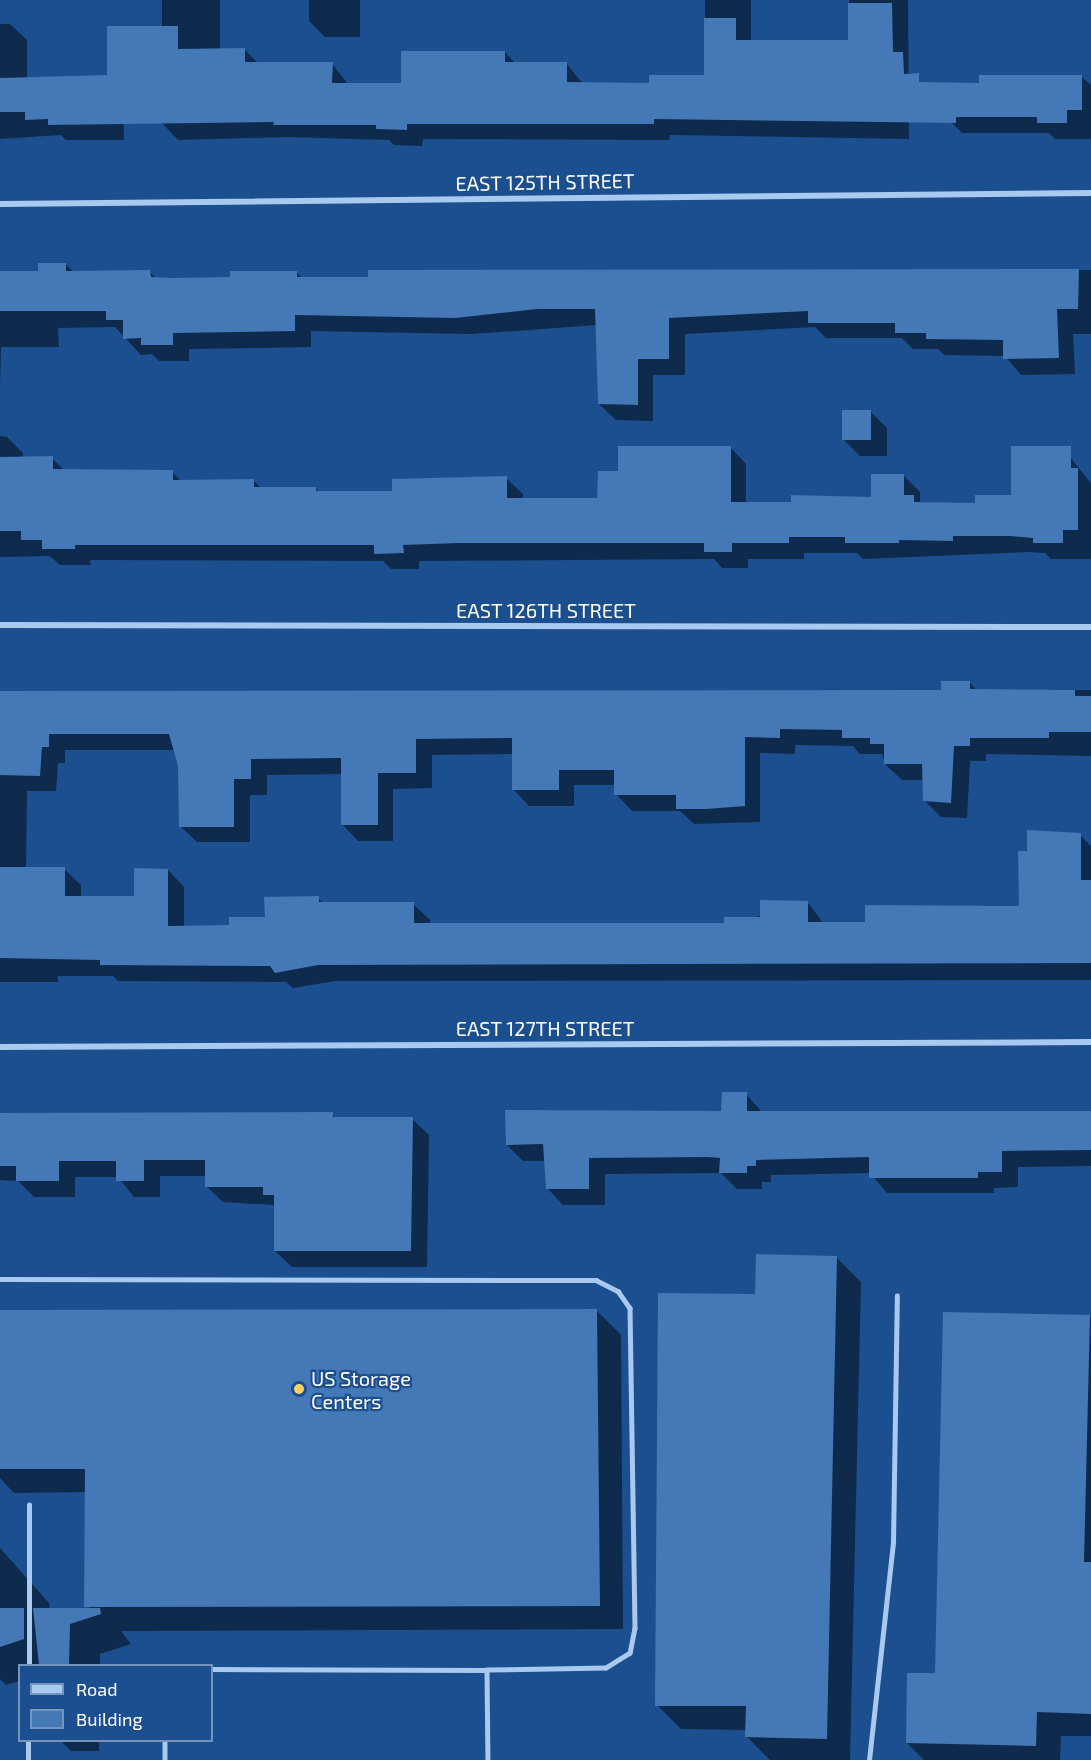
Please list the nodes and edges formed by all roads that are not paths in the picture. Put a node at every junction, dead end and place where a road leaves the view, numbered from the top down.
1 (1091, 193) edge
2 (0, 204) edge
3 (0, 625) edge
4 (1091, 627) edge
5 (1091, 1041) edge
6 (0, 1047) edge
7 (0, 1279) edge
8 (897, 1296) dead end
9 (29, 1505) dead end
10 (29, 1664) edge
11 (213, 1669) edge
12 (487, 1670) junction
13 (28, 1742) edge
14 (165, 1742) edge
15 (28, 1760) edge
16 (165, 1760) edge
17 (488, 1760) edge
18 (869, 1760) edge

1 - 2 street, EAST 125TH STREET
3 - 4 street, EAST 126TH STREET
5 - 6 street, EAST 127TH STREET
7 - 12 lane
8 - 18 lane
9 - 10 lane
11 - 12 lane
12 - 17 lane
13 - 15 lane
14 - 16 lane

